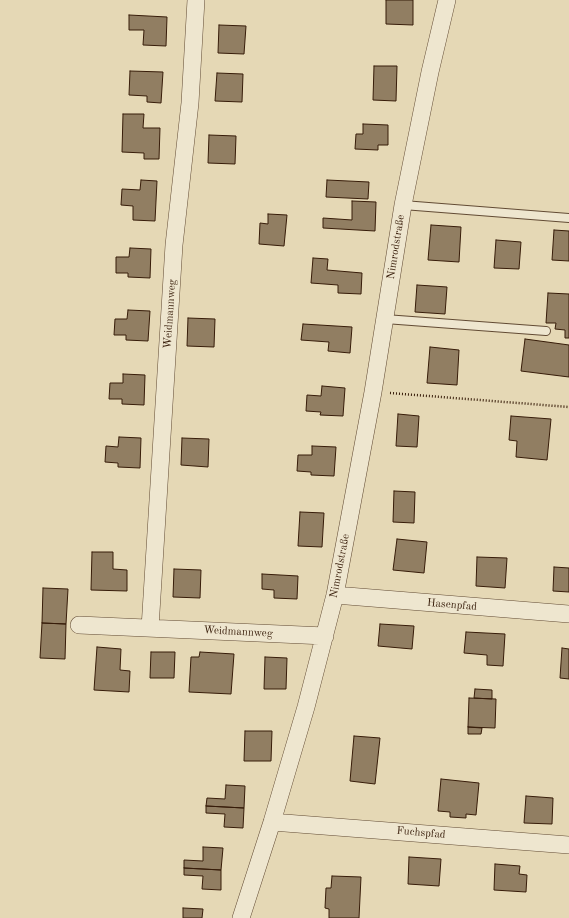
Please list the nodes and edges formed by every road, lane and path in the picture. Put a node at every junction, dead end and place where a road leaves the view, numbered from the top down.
1 (196, 0) edge
2 (447, 0) edge
3 (403, 205) junction
4 (569, 218) edge
5 (385, 318) junction
6 (546, 331) dead end
7 (373, 392) junction
8 (569, 407) edge
9 (334, 595) junction
10 (569, 614) edge
11 (79, 625) dead end
12 (150, 628) junction
13 (325, 636) junction
14 (272, 822) junction
15 (569, 845) edge
16 (241, 918) edge

1 - 12 street, Weidmannweg
2 - 3 street, Nimrodstraße
3 - 4 lane, Nimrodstraße
3 - 5 street, Nimrodstraße
5 - 6 lane
5 - 7 street, Nimrodstraße
7 - 8 path
7 - 9 street, Nimrodstraße
9 - 10 street, Hasenpfad
9 - 13 street, Nimrodstraße
11 - 12 street, Weidmannweg
12 - 13 street, Weidmannweg
13 - 14 street, Nimrodstraße
14 - 15 street, Fuchspfad
14 - 16 street, Nimrodstraße

